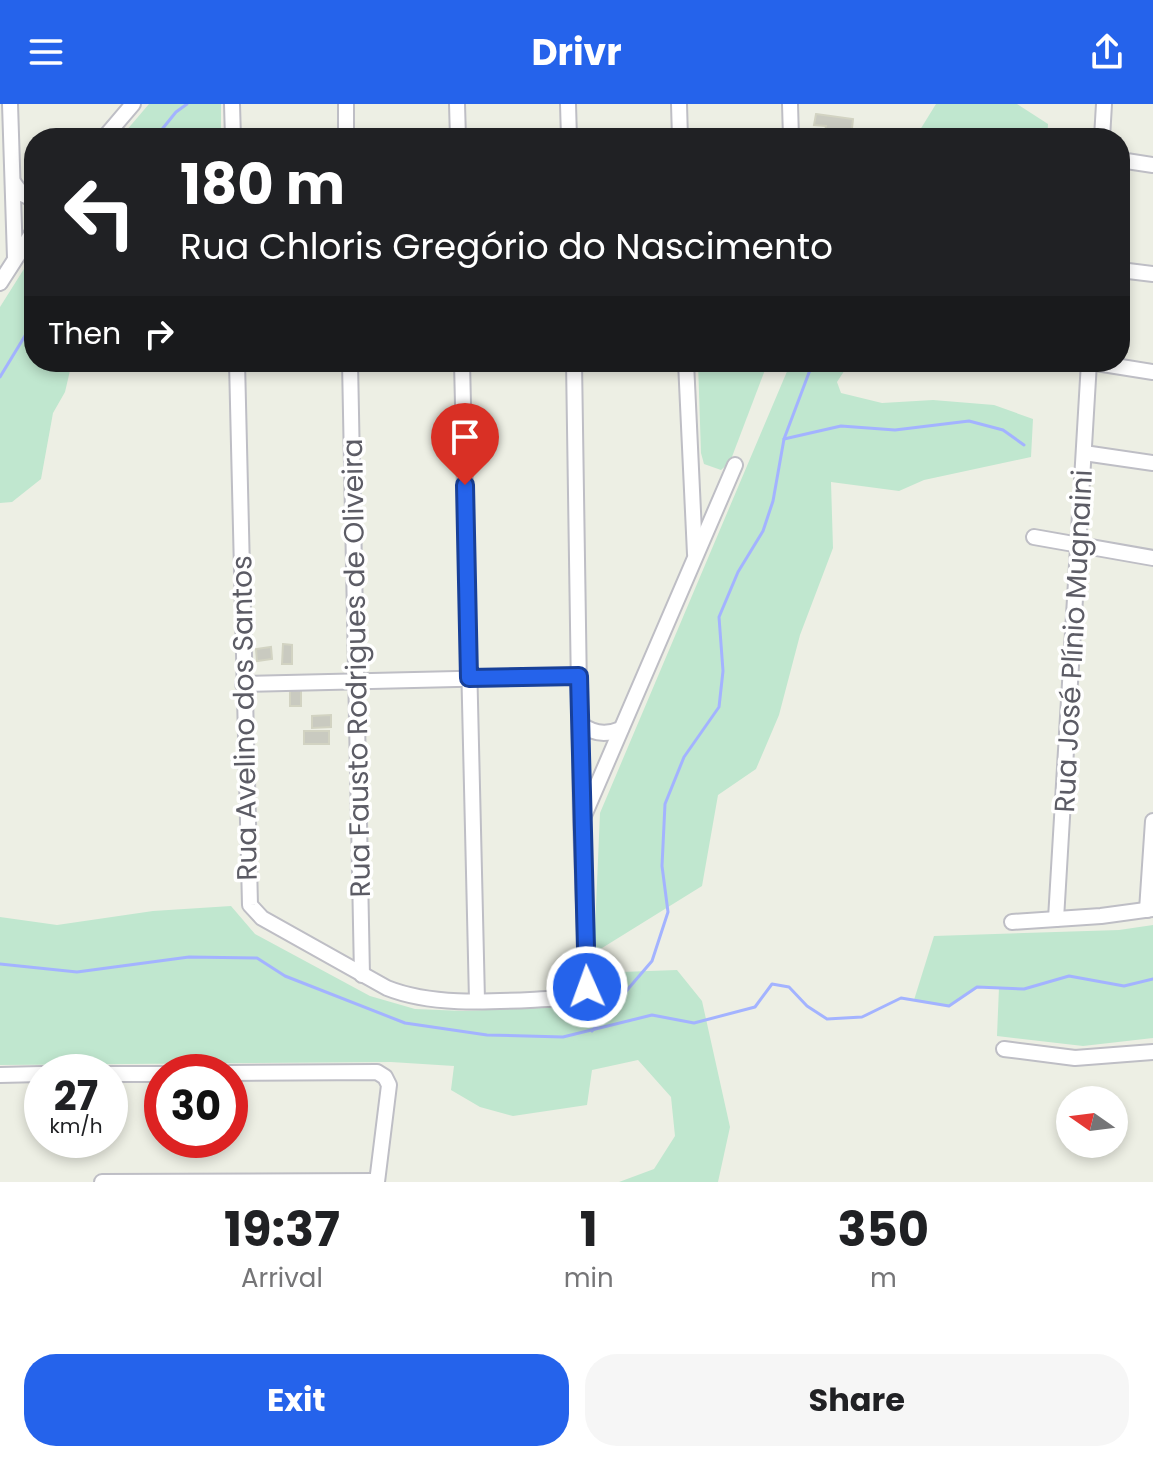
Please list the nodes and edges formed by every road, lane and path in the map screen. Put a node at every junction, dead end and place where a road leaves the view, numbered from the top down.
1 (10, 104) edge
2 (232, 104) edge
3 (346, 104) edge
4 (457, 104) edge
5 (568, 104) edge
6 (679, 104) edge
7 (790, 104) edge
8 (1104, 104) edge
9 (128, 107) edge
10 (112, 128) edge
11 (233, 128) edge
12 (346, 128) edge
13 (458, 128) edge
14 (569, 128) edge
15 (680, 128) edge
16 (791, 128) edge
17 (1103, 128) edge
18 (1130, 162) edge
19 (1153, 165) edge
20 (12, 182) junction
21 (24, 195) edge
22 (24, 245) edge
23 (15, 258) junction
24 (1130, 271) edge
25 (1153, 274) edge
26 (0, 283) edge
27 (1130, 368) edge
28 (237, 372) edge
29 (350, 372) edge
30 (462, 372) edge
31 (574, 372) edge
32 (686, 372) edge
33 (1089, 372) edge
34 (1153, 372) edge
35 (1084, 453) junction
36 (1153, 463) edge
37 (735, 465) dead end
38 (1034, 537) dead end
39 (1078, 545) junction
40 (1153, 558) edge
41 (695, 559) junction
42 (579, 676) junction
43 (469, 678) junction
44 (354, 681) junction
45 (243, 684) junction
46 (581, 724) junction
47 (621, 729) junction
48 (1153, 821) edge
49 (581, 822) junction
50 (1150, 909) edge
51 (1056, 919) junction
52 (1012, 922) dead end
53 (362, 975) junction
54 (477, 1000) junction
55 (1004, 1049) dead end
56 (1153, 1052) edge
57 (248, 1073) edge
58 (24, 1074) edge
59 (0, 1075) edge
60 (102, 1182) edge
61 (377, 1182) edge

1 - 20 street
2 - 11 street
3 - 12 street
4 - 13 street
5 - 14 street
6 - 15 street
7 - 16 street
8 - 17 street
9 - 10 street
18 - 19 street
20 - 21 street
20 - 23 street
22 - 23 street
23 - 26 street
24 - 25 street
27 - 34 street
28 - 45 street, Rua Avelino dos Santos
29 - 44 street, Rua Fausto Rodrigues de Oliveira
30 - 43 street
31 - 42 street
32 - 41 street
33 - 35 street, Rua José Plínio Mugnaini
35 - 36 street
35 - 39 street, Rua José Plínio Mugnaini
37 - 41 street
38 - 39 street
39 - 40 street
39 - 51 street, Rua José Plínio Mugnaini
41 - 47 street
42 - 43 street
42 - 46 street
43 - 44 street
43 - 54 street
44 - 45 street
44 - 53 street, Rua Fausto Rodrigues de Oliveira
45 - 53 street, Rua Avelino dos Santos
46 - 47 street
46 - 49 street
47 - 49 street
48 - 50 street
49 - 54 street, Rua Avelino dos Santos
50 - 51 street
51 - 52 street
53 - 54 street, Rua Avelino dos Santos
55 - 56 street
57 - 61 street
58 - 59 street
60 - 61 street

